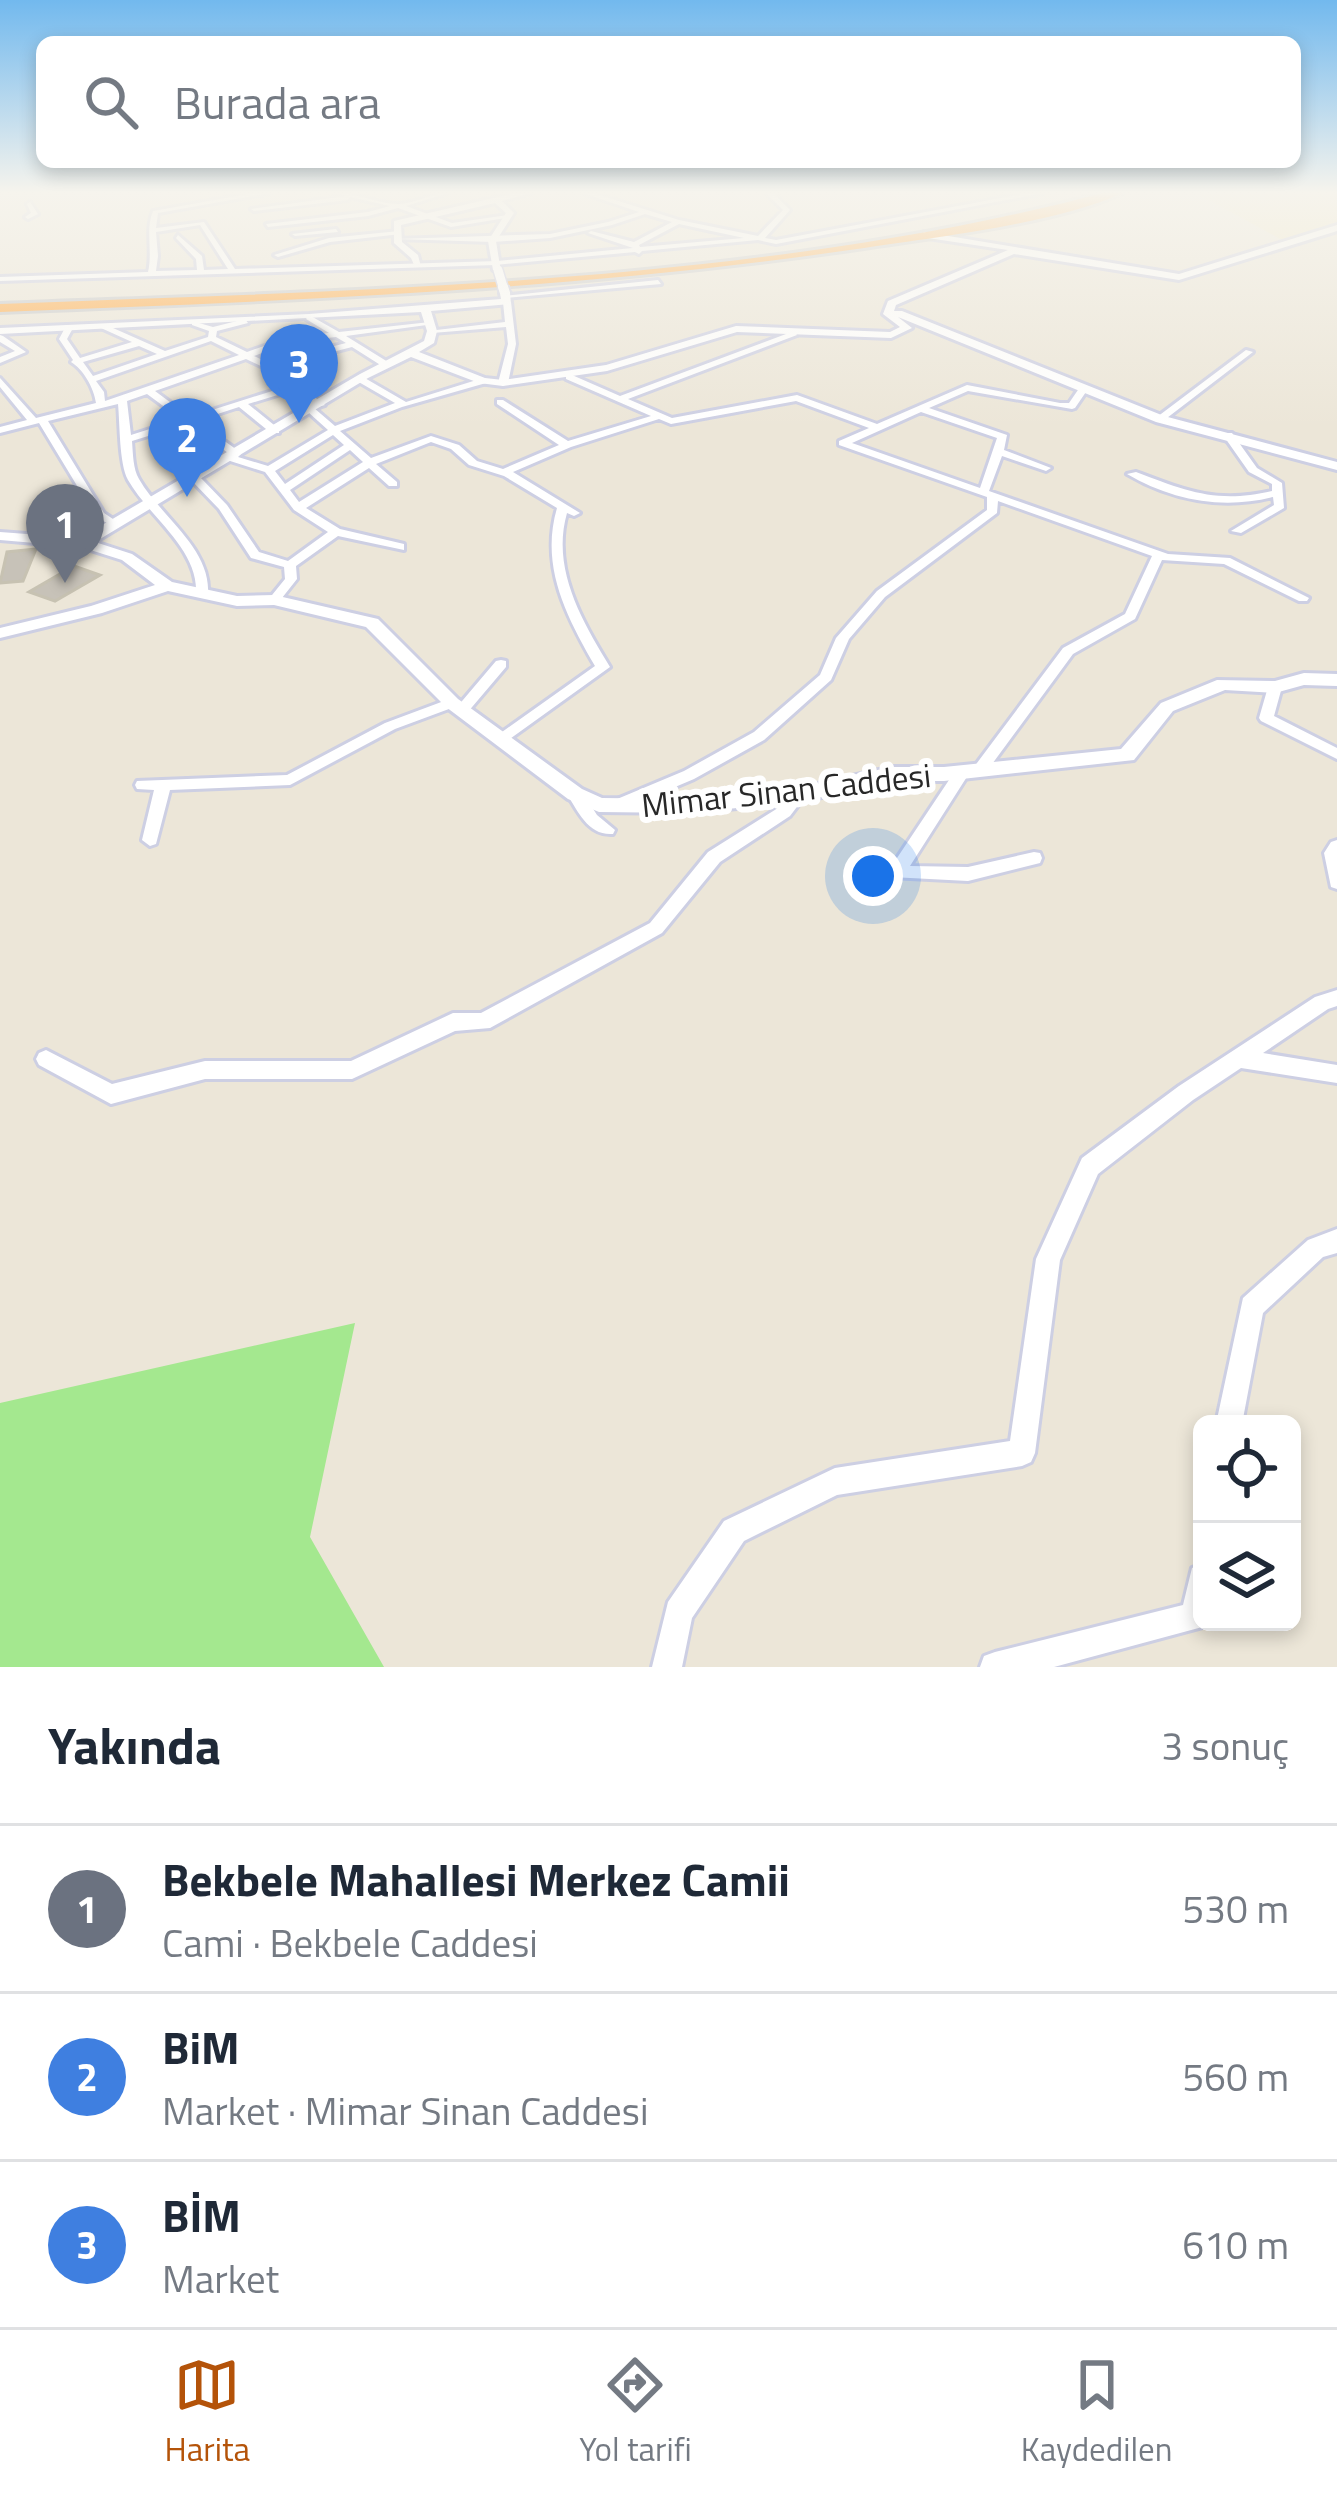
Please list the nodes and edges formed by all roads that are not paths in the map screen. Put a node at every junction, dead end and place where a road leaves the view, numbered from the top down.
1 (201, 271) joint
2 (207, 271) edge
3 (498, 271) edge
4 (567, 271) edge
5 (651, 271) edge
6 (973, 271) edge
7 (1126, 271) edge
8 (1199, 271) edge
9 (152, 272) joint
10 (0, 279) edge
11 (658, 282) dead end
12 (612, 286) junction
13 (506, 297) junction
14 (623, 301) dead end
15 (0, 304) edge
16 (887, 308) junction
17 (342, 316) junction
18 (309, 317) junction
19 (244, 321) junction
20 (429, 321) junction
21 (195, 323) junction
22 (510, 324) junction
23 (135, 325) junction
24 (104, 326) junction
25 (69, 328) junction
26 (332, 330) junction
27 (794, 333) junction
28 (124, 334) junction
29 (212, 334) junction
30 (1, 336) edge
31 (139, 343) junction
32 (350, 345) junction
33 (1249, 352) dead end
34 (411, 353) junction
35 (166, 355) junction
36 (249, 355) junction
37 (0, 360) edge
38 (75, 362) junction
39 (385, 364) junction
40 (268, 366) junction
41 (569, 376) junction
42 (360, 379) junction
43 (90, 380) junction
44 (0, 381) edge
45 (483, 381) junction
46 (503, 383) junction
47 (293, 387) junction
48 (1083, 389) junction
49 (148, 391) junction
50 (620, 399) junction
51 (122, 400) junction
52 (239, 402) junction
53 (500, 402) dead end
54 (101, 404) junction
55 (401, 404) junction
56 (316, 408) junction
57 (921, 409) junction
58 (191, 418) junction
59 (655, 418) junction
60 (1160, 419) junction
61 (38, 421) junction
62 (878, 428) junction
63 (0, 430) edge
64 (335, 430) junction
65 (275, 431) junction
66 (1228, 435) junction
67 (126, 440) junction
68 (351, 445) junction
69 (567, 445) junction
70 (998, 452) junction
71 (234, 456) junction
72 (371, 462) junction
73 (1337, 466) edge
74 (1046, 467) dead end
75 (269, 470) junction
76 (503, 472) junction
77 (1132, 474) dead end
78 (196, 479) junction
79 (393, 484) dead end
80 (283, 490) junction
81 (1277, 493) junction
82 (988, 495) junction
83 (155, 503) junction
84 (298, 508) junction
85 (116, 525) junction
86 (1237, 531) dead end
87 (336, 532) junction
88 (0, 536) edge
89 (83, 543) junction
90 (400, 548) dead end
91 (1159, 554) junction
92 (290, 565) junction
93 (167, 586) junction
94 (202, 594) junction
95 (1304, 598) dead end
96 (274, 600) junction
97 (0, 632) edge
98 (502, 664) dead end
99 (1337, 680) edge
100 (1275, 687) junction
101 (457, 707) junction
102 (500, 741) junction
103 (1337, 754) edge
104 (970, 772) junction
105 (143, 785) dead end
106 (163, 785) junction
107 (575, 794) junction
108 (798, 795) junction
109 (616, 806) junction
110 (607, 830) dead end
111 (150, 841) dead end
112 (1337, 846) edge
113 (1034, 858) dead end
114 (1337, 882) edge
115 (1337, 998) edge
116 (1238, 1058) junction
117 (46, 1059) dead end
118 (1337, 1074) edge
119 (1337, 1241) edge
120 (1231, 1415) edge
121 (1193, 1617) edge
122 (667, 1667) edge
123 (995, 1667) edge

1 - 2 street
1 - 9 street
3 - 13 street, bridge
4 - 15 highway
5 - 15 highway
6 - 16 street
7 - 8 street
9 - 10 street
11 - 12 street
12 - 13 street
12 - 14 street
13 - 20 street
13 - 22 street
16 - 27 street
16 - 48 street
17 - 18 street
17 - 20 street
17 - 26 street
18 - 19 street
18 - 26 street
19 - 21 street
19 - 29 street
20 - 22 street
20 - 26 street
20 - 34 street
21 - 23 street
21 - 29 street
22 - 46 street
23 - 24 street
23 - 28 street
24 - 25 street
24 - 28 street
25 - 30 street
25 - 38 street
26 - 32 street
26 - 36 street
27 - 41 street
27 - 50 street
28 - 31 street
29 - 35 street
29 - 36 street
30 - 37 street
31 - 35 street
31 - 38 street
32 - 39 street
32 - 40 street
33 - 60 street
34 - 39 street
34 - 45 street
35 - 43 street
36 - 40 street
36 - 49 street
38 - 43 street
39 - 42 street
40 - 47 street
41 - 46 street
41 - 50 street
42 - 55 street
42 - 56 street
43 - 54 street
44 - 61 street
45 - 46 street
45 - 55 street
47 - 52 street
47 - 56 street
48 - 57 street
48 - 60 street
49 - 51 street
49 - 58 street
50 - 59 street
51 - 54 street
51 - 67 street
52 - 58 street
52 - 65 street
53 - 69 street
54 - 61 street
55 - 64 street
56 - 64 street
56 - 65 street
57 - 62 street
57 - 70 street
58 - 67 street
58 - 71 street
59 - 62 street
59 - 69 street
60 - 66 street
61 - 63 street
61 - 85 street
62 - 82 street
64 - 68 street
64 - 75 street
65 - 71 street
66 - 73 street
66 - 81 street
67 - 83 street
68 - 72 street
68 - 80 street
69 - 76 street
70 - 74 street
70 - 82 street
71 - 75 street
71 - 78 street
72 - 76 street
72 - 79 street
72 - 84 street
75 - 80 street
76 - 102 street
77 - 81 street
78 - 83 street
78 - 92 street
80 - 84 street
81 - 86 street
82 - 91 street
82 - 109 street
83 - 85 street
83 - 94 street
84 - 87 street
85 - 89 street
87 - 90 street
87 - 92 street
88 - 89 street, Mimar Sinan Caddesi
89 - 93 street, Mimar Sinan Caddesi
91 - 95 street
91 - 104 street
92 - 96 street
93 - 94 street, Mimar Sinan Caddesi
93 - 97 street
94 - 96 street, Mimar Sinan Caddesi
96 - 101 street, Mimar Sinan Caddesi
98 - 101 street
99 - 100 street, Mimar Sinan Caddesi
100 - 103 street
100 - 104 street, Mimar Sinan Caddesi
101 - 102 street, Mimar Sinan Caddesi
101 - 106 street
102 - 107 street, Mimar Sinan Caddesi
104 - 108 street, Mimar Sinan Caddesi
104 - 113 street
105 - 106 street
106 - 111 street
107 - 109 street, Mimar Sinan Caddesi
107 - 110 street
108 - 109 street, Mimar Sinan Caddesi
108 - 117 street
112 - 114 street
115 - 116 street
116 - 118 street
116 - 122 street
119 - 120 street
121 - 123 street

